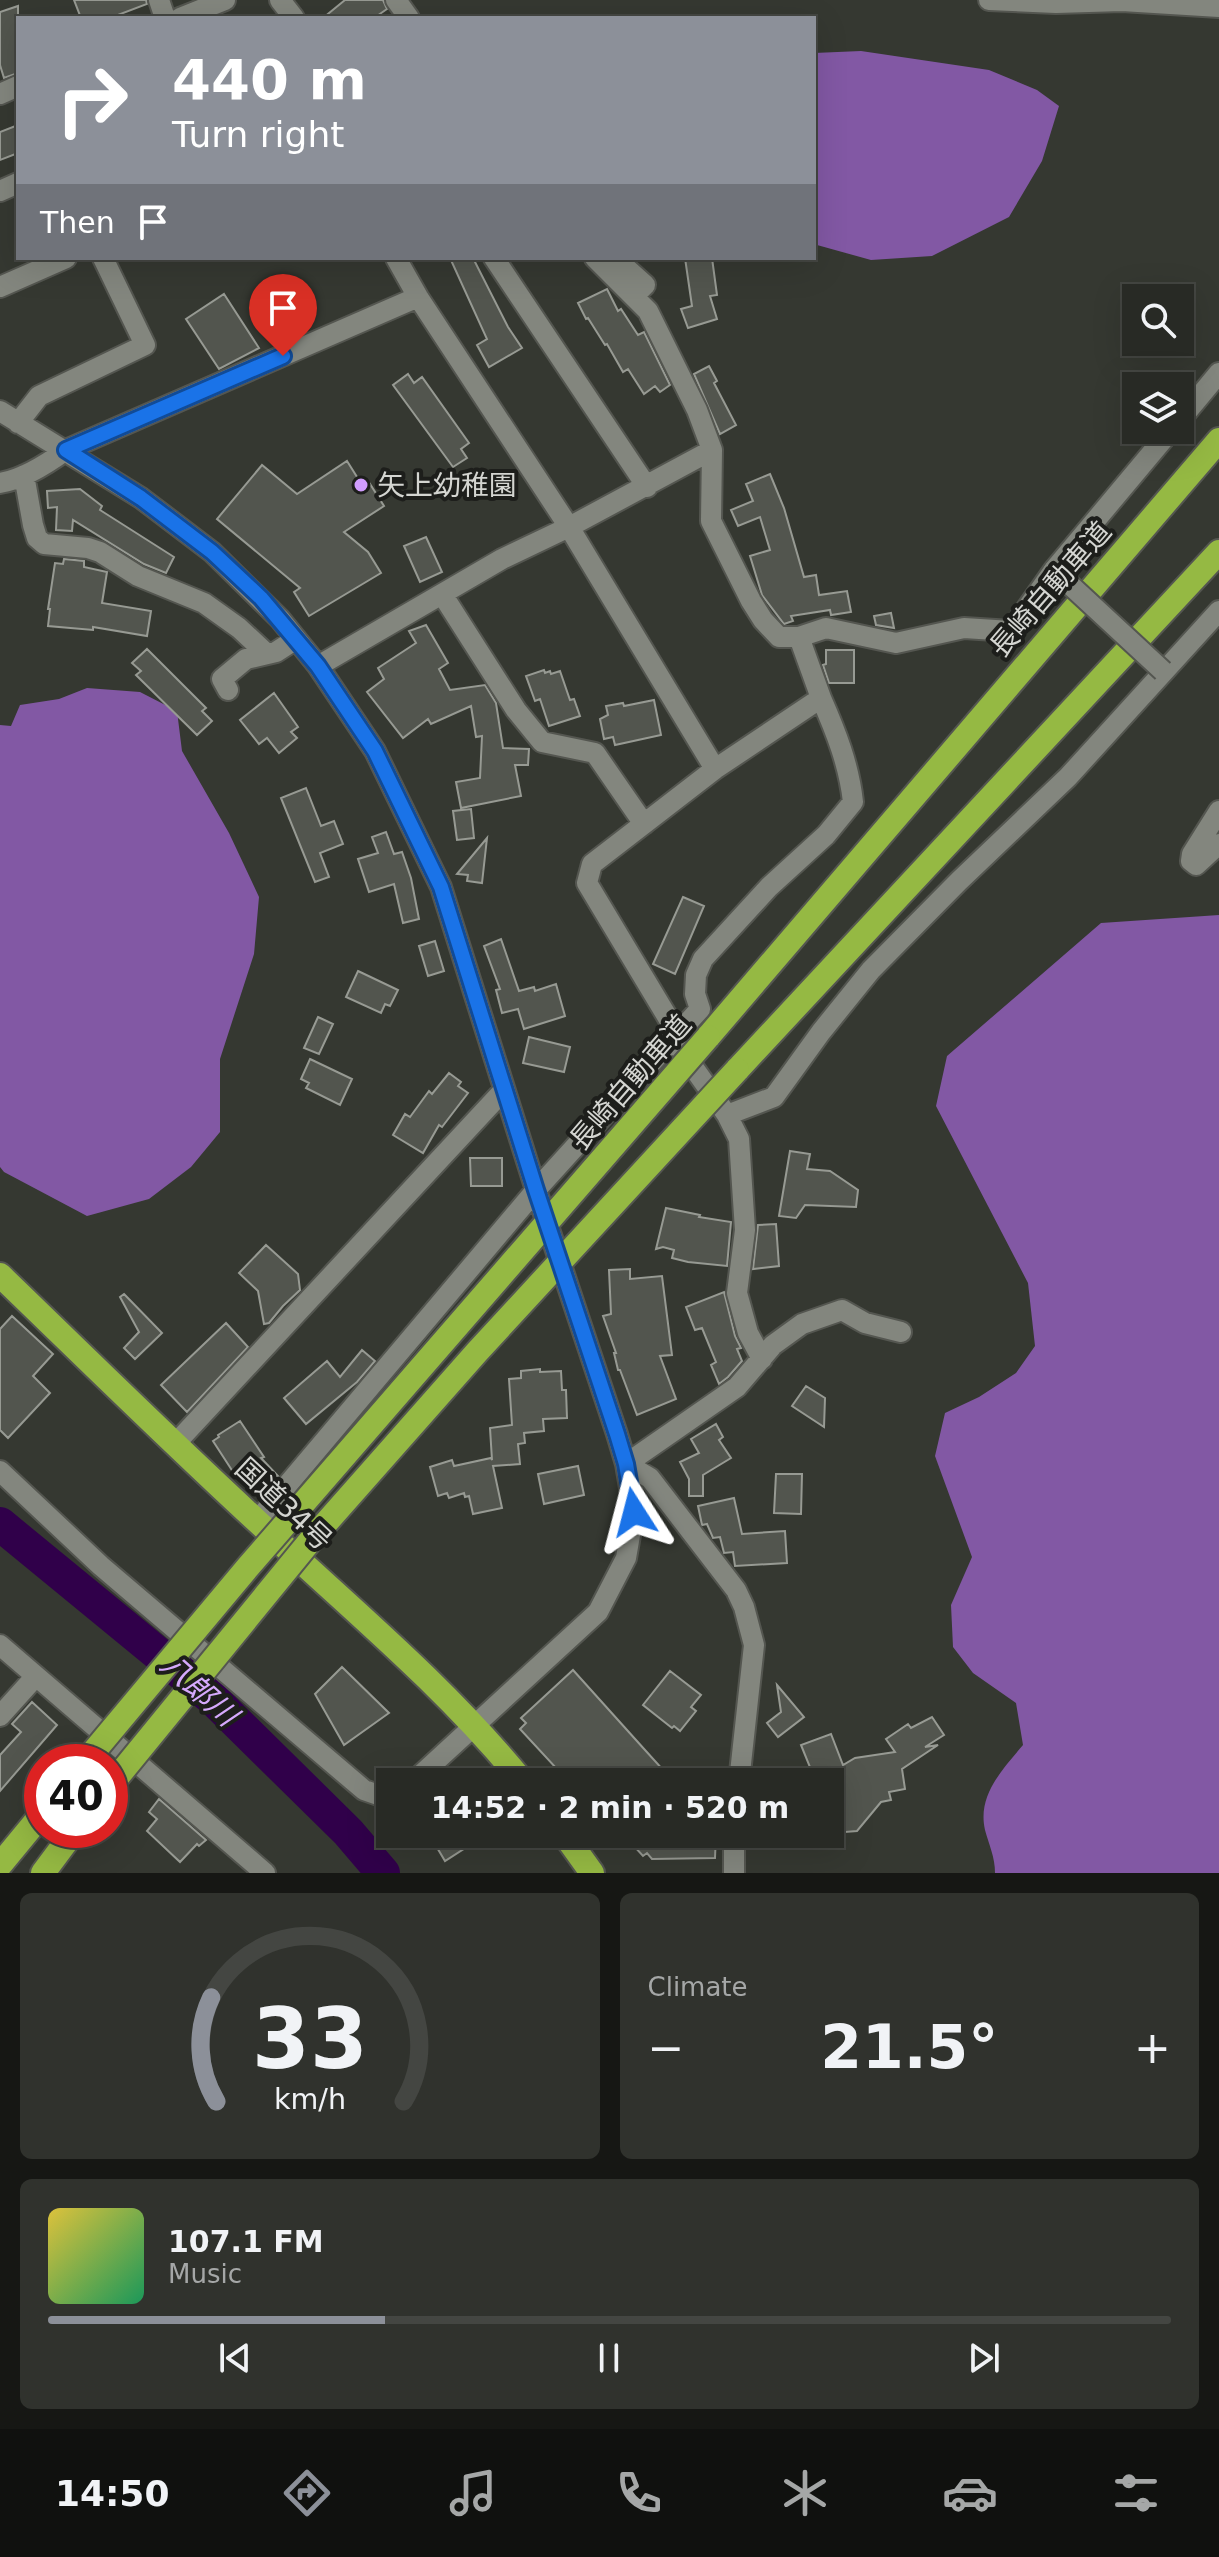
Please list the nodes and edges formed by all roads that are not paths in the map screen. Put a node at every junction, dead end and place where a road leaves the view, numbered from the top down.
1 (225, 0) edge
2 (280, 0) edge
3 (989, 0) edge
4 (1166, 2) edge
5 (1219, 7) edge
6 (185, 16) edge
7 (292, 16) edge
8 (61, 260) edge
9 (104, 260) edge
10 (397, 260) edge
11 (597, 260) edge
12 (617, 260) edge
13 (497, 264) edge
14 (0, 287) edge
15 (634, 296) junction
16 (418, 297) junction
17 (1219, 373) edge
18 (1194, 403) edge
19 (0, 411) edge
20 (18, 423) junction
21 (1219, 440) edge
22 (1159, 444) edge
23 (66, 450) junction
24 (712, 450) junction
25 (24, 475) junction
26 (0, 483) edge
27 (647, 487) junction
28 (569, 527) junction
29 (1219, 552) edge
30 (1054, 570) junction
31 (442, 594) junction
32 (1219, 611) edge
33 (799, 637) junction
34 (296, 639) junction
35 (267, 654) junction
36 (318, 666) junction
37 (1163, 671) junction
38 (228, 690) dead end
39 (821, 698) junction
40 (715, 769) junction
41 (1219, 811) edge
42 (644, 824) junction
43 (1219, 844) edge
44 (674, 1035) junction
45 (504, 1090) junction
46 (727, 1115) junction
47 (536, 1190) junction
48 (0, 1275) edge
49 (901, 1332) dead end
50 (762, 1359) junction
51 (176, 1443) junction
52 (626, 1464) junction
53 (0, 1471) edge
54 (257, 1521) junction
55 (0, 1645) edge
56 (36, 1676) junction
57 (0, 1716) edge
58 (475, 1727) junction
59 (100, 1744) edge
60 (128, 1764) edge
61 (429, 1768) edge
62 (511, 1768) edge
63 (741, 1768) edge
64 (376, 1794) edge
65 (24, 1836) edge
66 (62, 1848) edge
67 (574, 1848) edge
68 (734, 1848) edge
69 (0, 1865) edge
70 (265, 1872) edge
71 (43, 1873) edge
72 (592, 1873) edge
73 (734, 1873) edge

1 - 6 street
2 - 7 street
3 - 4 street
4 - 5 street
8 - 14 street
9 - 20 street
10 - 16 street
11 - 15 street
12 - 15 street
13 - 27 street
15 - 24 street
16 - 23 street
16 - 28 street
17 - 18 street
19 - 20 street
20 - 23 street
21 - 59 highway, 長崎自動車道, bridge
22 - 30 street
23 - 25 street
23 - 34 street
24 - 27 street
24 - 33 street
25 - 26 street
25 - 35 street
27 - 28 street
28 - 31 street
28 - 40 street
29 - 60 highway, bridge
30 - 33 street
30 - 37 street, bridge
31 - 36 street
31 - 42 street
32 - 37 street
33 - 39 street
34 - 35 street
34 - 36 street
35 - 38 street
36 - 45 street
37 - 46 street
39 - 40 street
39 - 44 street
40 - 42 street
41 - 43 street
42 - 44 street
44 - 46 street
44 - 47 street
45 - 47 street
45 - 51 street
46 - 50 street
47 - 52 street
47 - 54 street
48 - 51 highway, 国道34号
49 - 50 street
50 - 52 street
51 - 54 highway, 国道34号
52 - 58 street
52 - 63 street
53 - 64 street
54 - 58 highway, 国道34号
55 - 56 street
56 - 57 street
56 - 70 street
58 - 61 street
58 - 62 highway, 国道34号
65 - 69 highway
66 - 71 highway
67 - 72 highway
68 - 73 street

